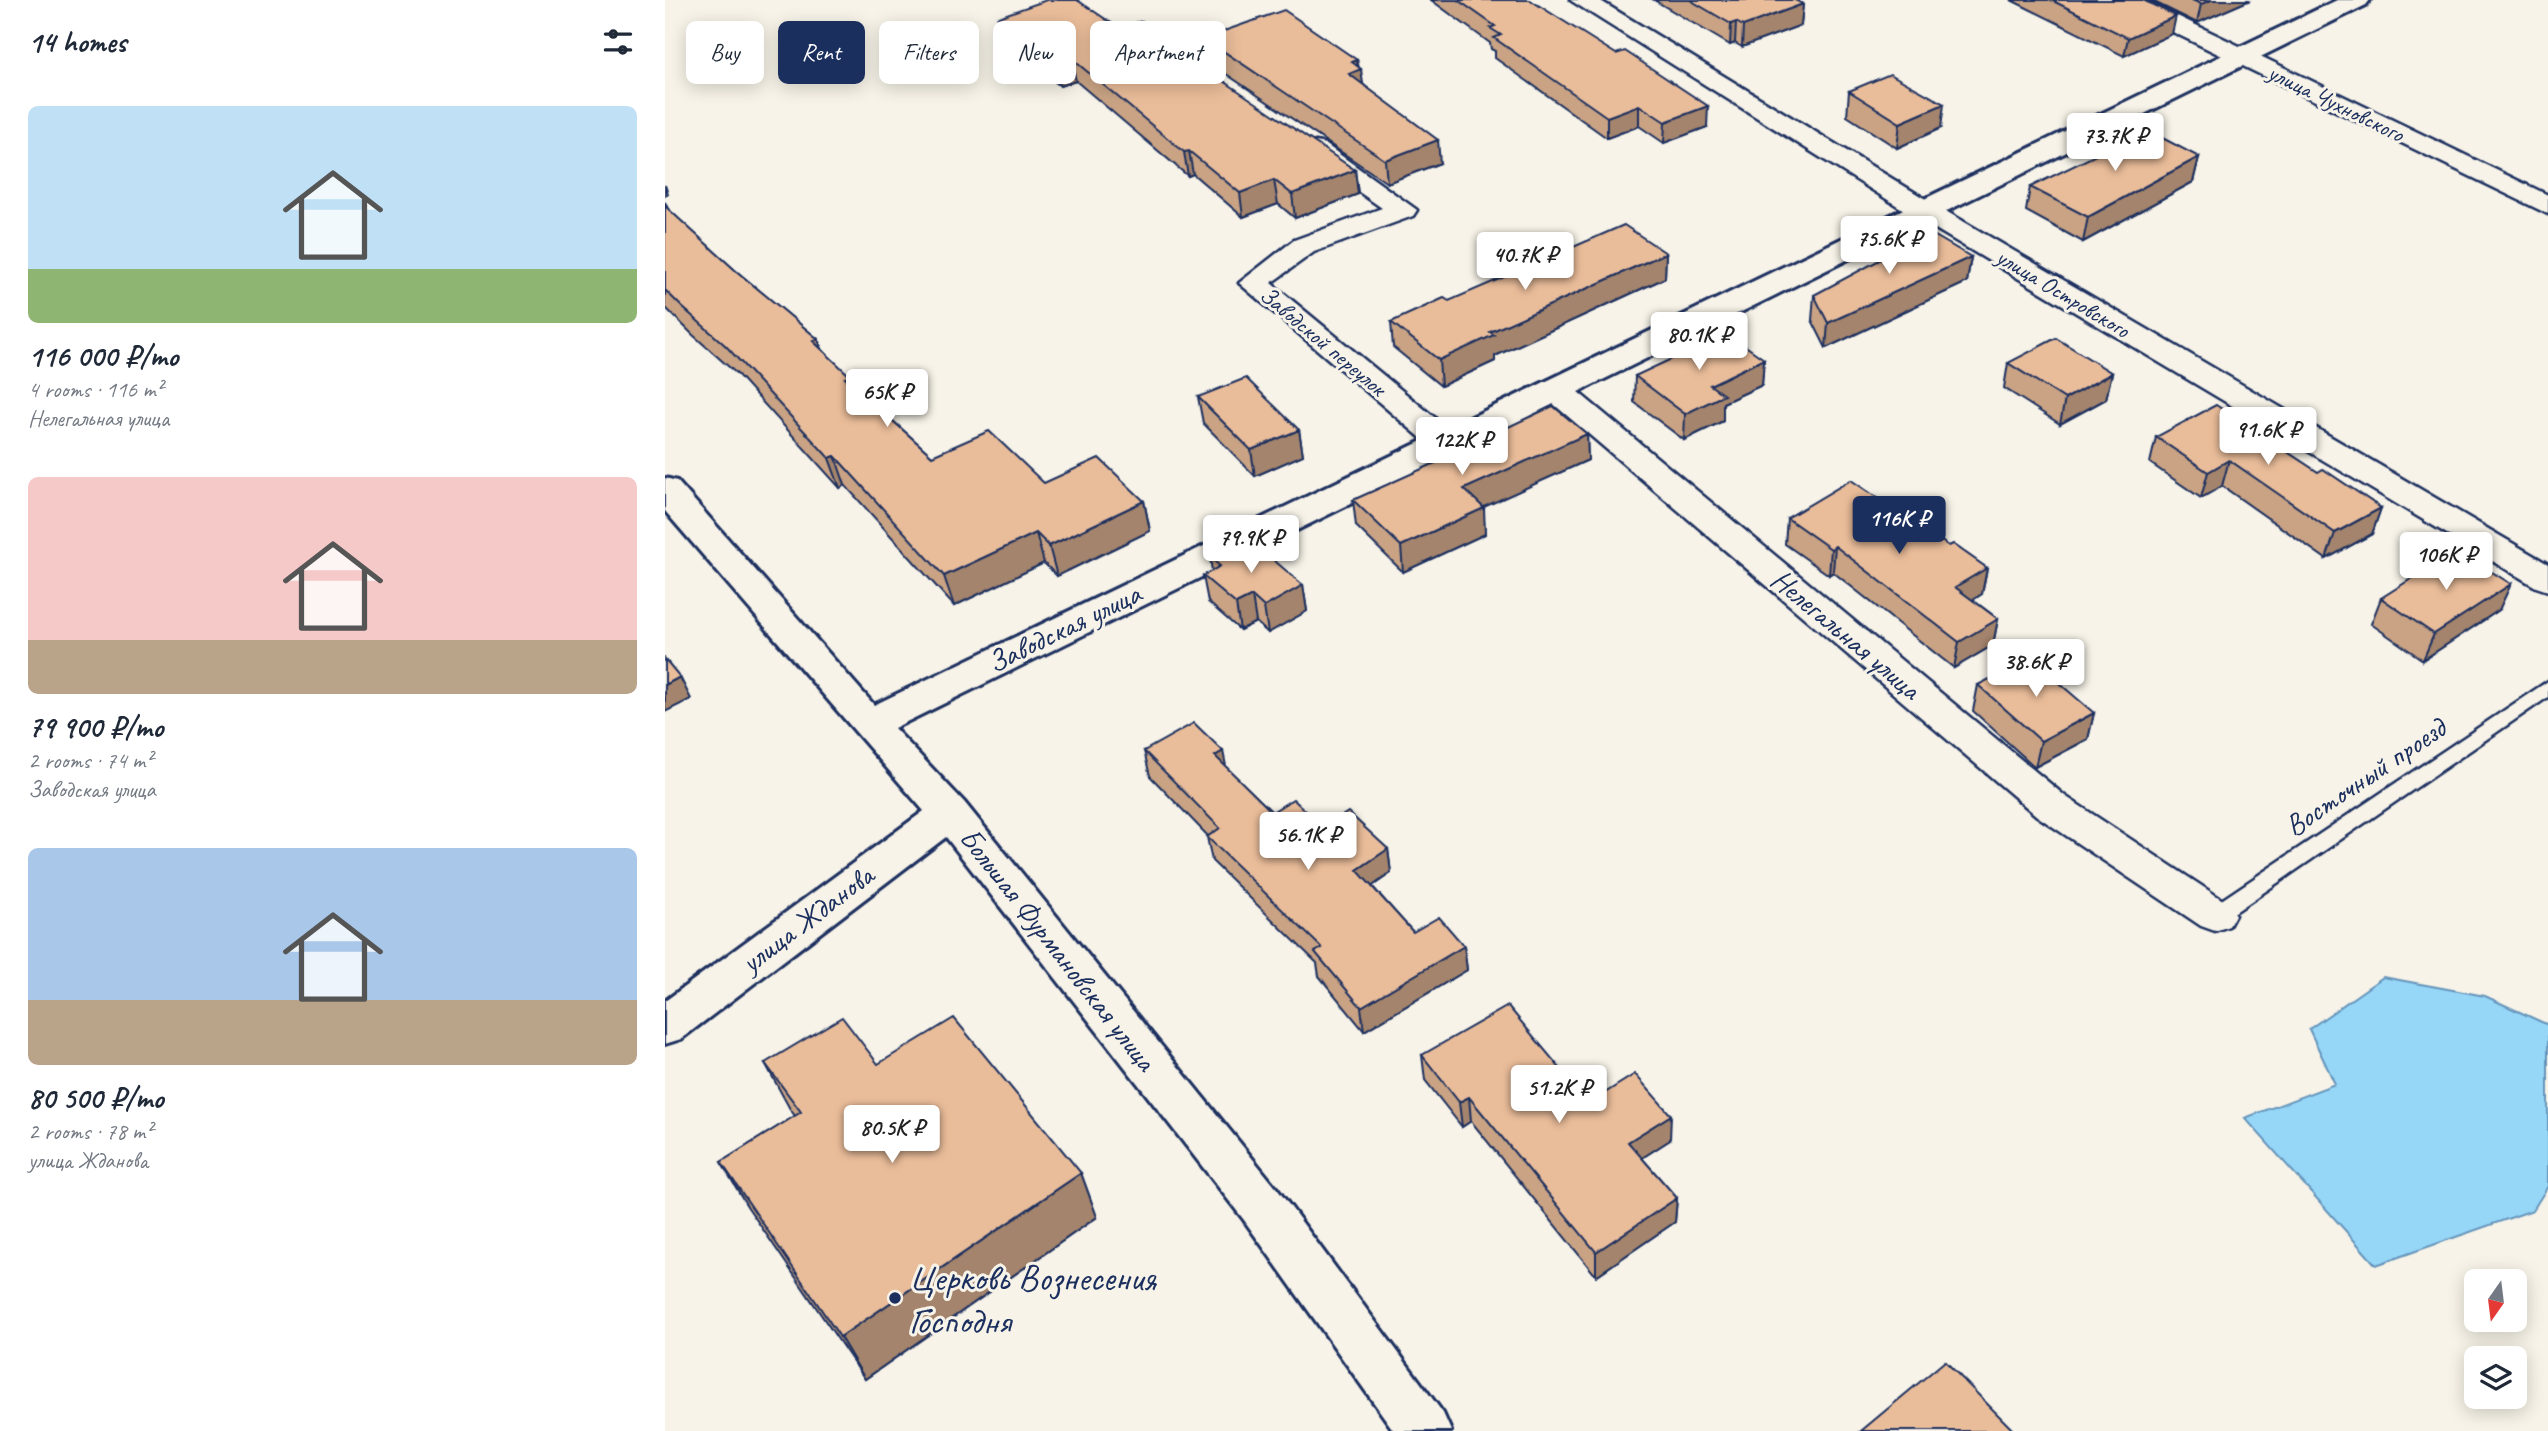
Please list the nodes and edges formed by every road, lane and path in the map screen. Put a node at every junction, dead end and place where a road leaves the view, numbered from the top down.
1 (1582, 0) edge
2 (2125, 0) edge
3 (2357, 0) edge
4 (2241, 57) junction
5 (1219, 84) edge
6 (1232, 93) edge
7 (1289, 132) edge
8 (2548, 206) edge
9 (1921, 209) junction
10 (1555, 389) junction
11 (1445, 442) junction
12 (665, 489) edge
13 (2548, 579) edge
14 (2548, 688) edge
15 (867, 724) junction
16 (950, 813) junction
17 (2215, 915) joint
18 (665, 1026) edge
19 (1425, 1431) edge

1 - 9 street, улица Островского
2 - 4 street, улица Чухновского
3 - 4 street, Заводская улица
4 - 8 street, улица Чухновского
4 - 9 street, Заводская улица
5 - 6 street
7 - 11 street, Заводской переулок
9 - 10 street, Заводская улица
9 - 13 street, улица Островского
10 - 11 street, Заводская улица
10 - 17 street, Нелегальная улица
11 - 15 street, Заводская улица
12 - 15 street, Большая Фурмановская улица
14 - 17 lane, Восточный проезд
15 - 16 street, Большая Фурмановская улица
16 - 18 street, улица Жданова
16 - 19 street, Большая Фурмановская улица

